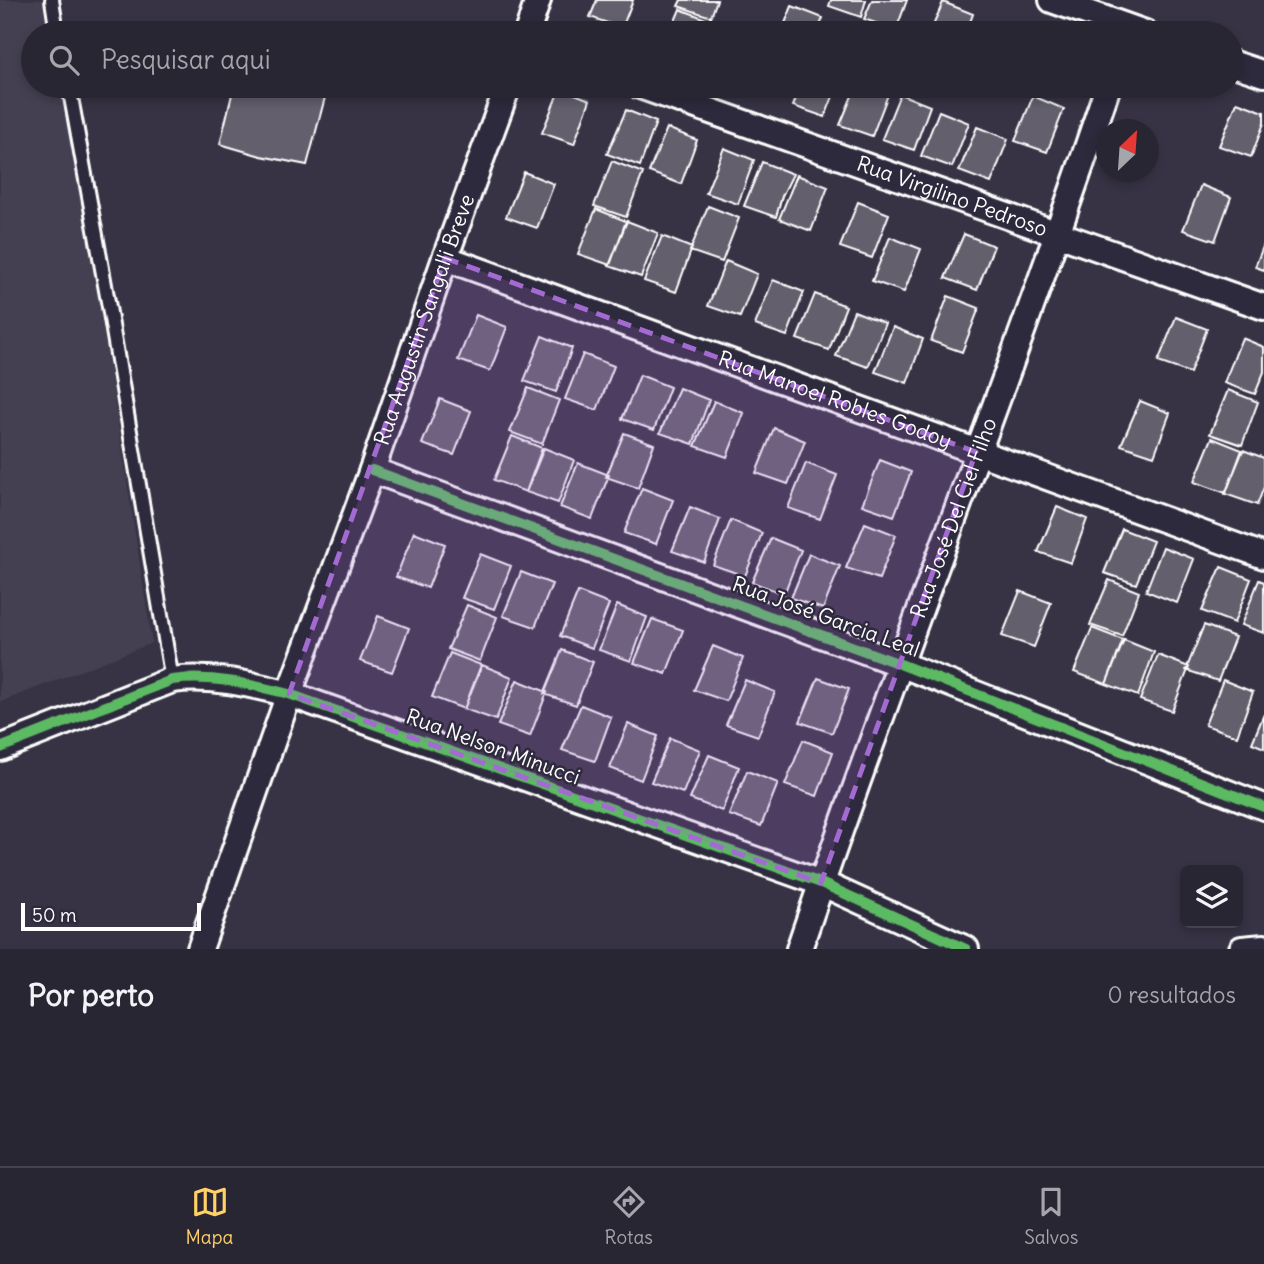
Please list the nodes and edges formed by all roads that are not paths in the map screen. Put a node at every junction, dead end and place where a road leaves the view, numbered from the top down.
1 (52, 0) edge
2 (538, 0) edge
3 (1052, 0) edge
4 (55, 21) edge
5 (531, 21) edge
6 (1107, 21) edge
7 (1243, 67) edge
8 (1264, 74) edge
9 (71, 98) edge
10 (504, 98) edge
11 (674, 98) edge
12 (1104, 98) edge
13 (1058, 234) junction
14 (445, 258) junction
15 (1264, 307) edge
16 (976, 452) junction
17 (372, 470) junction
18 (1264, 556) edge
19 (900, 664) junction
20 (172, 680) junction
21 (289, 694) junction
22 (0, 748) edge
23 (1264, 807) edge
24 (821, 883) junction
25 (1264, 947) edge
26 (200, 949) edge
27 (799, 949) edge
28 (966, 949) edge
29 (1242, 949) edge

1 - 4 lane
2 - 5 street
3 - 6 street
7 - 8 street
9 - 20 lane
10 - 14 street, Rua Augustin Sangalli Breve
11 - 13 street, Rua Virgilino Pedroso
12 - 13 street, Rua José Del Ciel Filho
13 - 15 street, Rua Virgilino Pedroso
13 - 16 street, Rua José Del Ciel Filho
14 - 16 street, Rua Manoel Robles Godoy
14 - 17 street, Rua Augustin Sangalli Breve
16 - 18 street, Rua Manoel Robles Godoy
16 - 19 street, Rua José Del Ciel Filho
17 - 19 street, Rua José Garcia Leal
17 - 21 street, Rua Augustin Sangalli Breve
19 - 23 street, Rua José Garcia Leal
19 - 24 street, Rua José Del Ciel Filho
20 - 21 street, Rua Nelson Minucci
20 - 22 street, Rua Nelson Minucci
21 - 24 street, Rua Nelson Minucci
21 - 26 street, Rua Augustin Sangalli Breve
24 - 27 street, Rua José Del Ciel Filho
24 - 28 street, Rua Nelson Minucci
25 - 29 street

